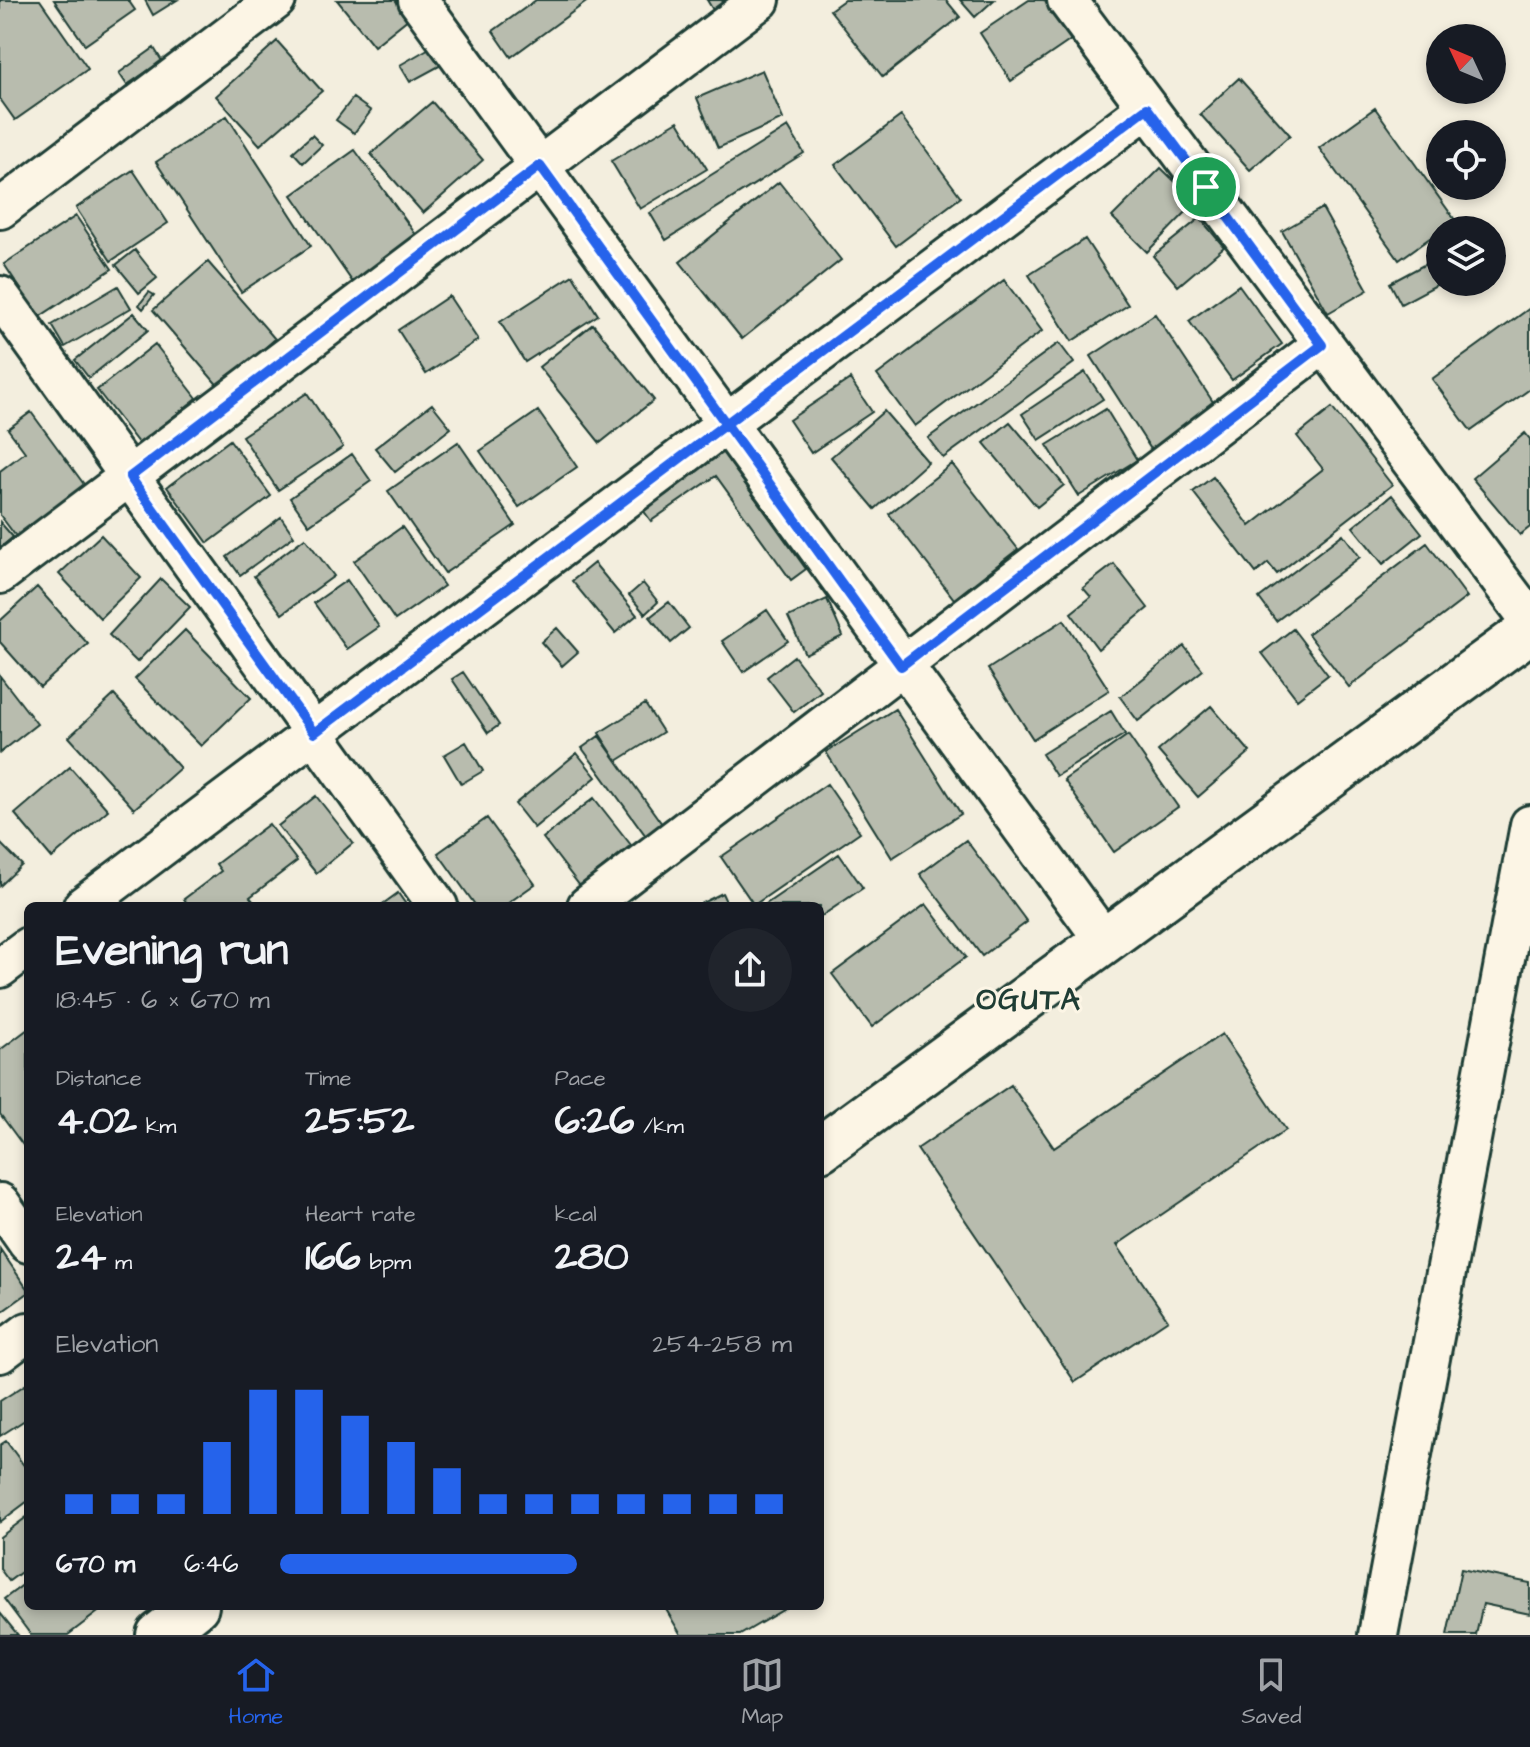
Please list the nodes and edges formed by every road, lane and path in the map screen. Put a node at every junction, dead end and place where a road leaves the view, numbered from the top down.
1 (276, 0) edge
2 (418, 0) edge
3 (760, 0) edge
4 (1067, 0) edge
5 (1147, 108) junction
6 (540, 166) junction
7 (0, 209) edge
8 (0, 296) edge
9 (1322, 345) junction
10 (727, 423) junction
11 (130, 477) junction
12 (0, 574) edge
13 (1530, 620) edge
14 (1530, 630) edge
15 (901, 666) junction
16 (314, 733) junction
17 (1530, 825) edge
18 (88, 902) edge
19 (435, 902) edge
20 (592, 902) edge
21 (1106, 943) junction
22 (24, 950) edge
23 (0, 968) edge
24 (824, 1146) edge
25 (0, 1203) edge
26 (24, 1237) edge
27 (24, 1335) edge
28 (0, 1353) edge
29 (191, 1610) edge
30 (159, 1635) edge
31 (1378, 1635) edge

1 - 7 street
2 - 6 street
3 - 6 street
4 - 5 street
5 - 9 street
5 - 10 street
6 - 10 street
6 - 11 street
8 - 11 street
9 - 13 street
9 - 15 street
10 - 15 street
10 - 16 street
11 - 12 street
11 - 16 street
14 - 21 street
15 - 20 street
15 - 21 street
16 - 18 street
16 - 19 street
17 - 31 street
21 - 24 street
22 - 23 street
25 - 26 street
27 - 28 street
29 - 30 street

